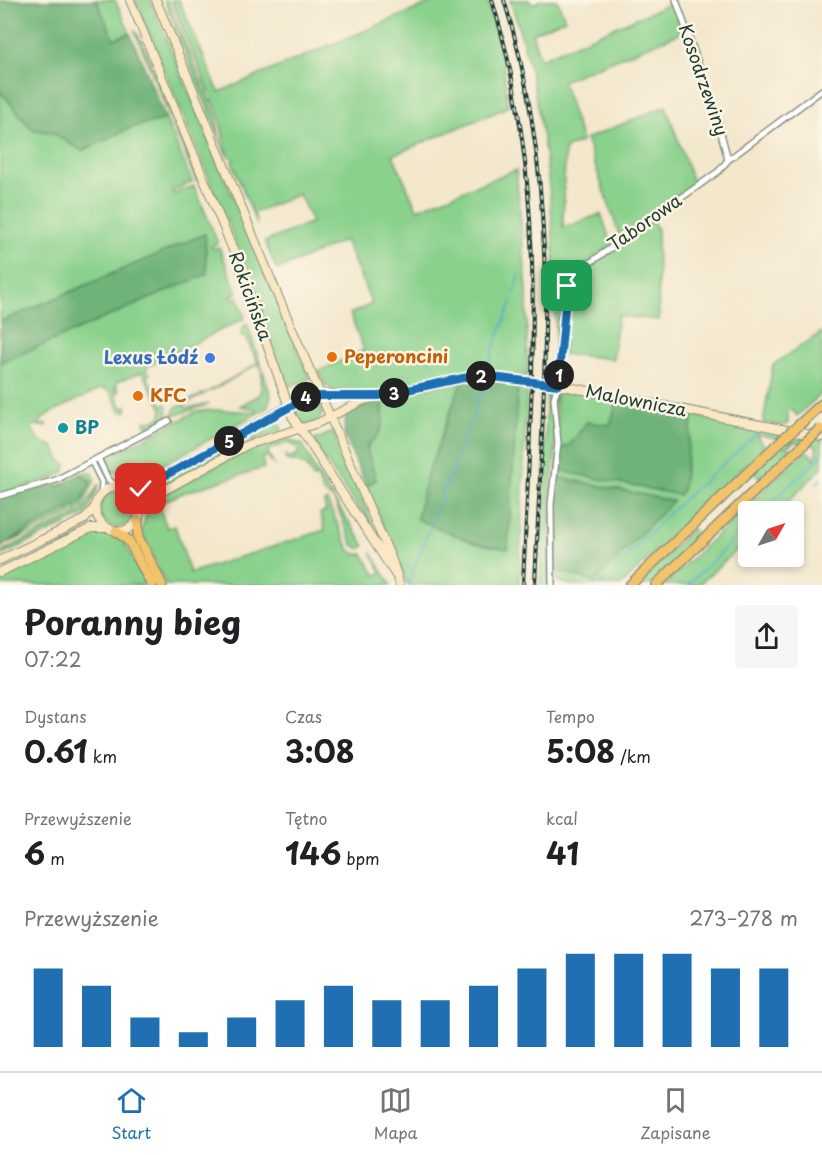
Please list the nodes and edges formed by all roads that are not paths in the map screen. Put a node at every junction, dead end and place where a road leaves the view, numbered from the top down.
1 (130, 0) edge
2 (156, 0) edge
3 (676, 0) edge
4 (822, 90) edge
5 (728, 160) junction
6 (558, 385) junction
7 (321, 394) junction
8 (379, 396) junction
9 (822, 404) edge
10 (288, 406) junction
11 (331, 417) junction
12 (170, 421) dead end
13 (298, 429) junction
14 (821, 431) edge
15 (98, 458) junction
16 (92, 462) junction
17 (117, 486) junction
18 (128, 488) junction
19 (0, 495) edge
20 (100, 496) junction
21 (96, 506) junction
22 (139, 515) junction
23 (106, 528) junction
24 (116, 531) junction
25 (0, 560) edge
26 (0, 572) edge
27 (399, 581) edge
28 (152, 585) edge
29 (162, 585) edge
30 (552, 585) edge
31 (630, 585) edge
32 (656, 585) edge

1 - 10 main road, Rokicińska
2 - 7 main road, Rokicińska
3 - 5 street, Kosodrzewiny
4 - 5 street, Taborowa
5 - 6 street, Taborowa
6 - 8 main road, Malownicza
6 - 14 main road, Malownicza
6 - 30 street, Taborowa
7 - 8 main road, Malownicza
7 - 10 main road
7 - 11 main road, Rokicińska
8 - 11 main road, Malownicza
9 - 31 highway, bridge
10 - 13 main road, Rokicińska
10 - 18 main road
11 - 13 main road, Malownicza
11 - 27 main road, Rokicińska
12 - 15 street
13 - 22 main road, Malownicza
13 - 27 main road, Rokicińska
14 - 32 highway, bridge
15 - 16 street
15 - 17 street
16 - 19 street
16 - 20 street
17 - 18 main road
17 - 20 main road
18 - 22 main road
20 - 21 main road
21 - 23 main road
21 - 25 main road
22 - 24 main road
22 - 29 highway
23 - 24 main road
23 - 26 main road
24 - 28 highway

